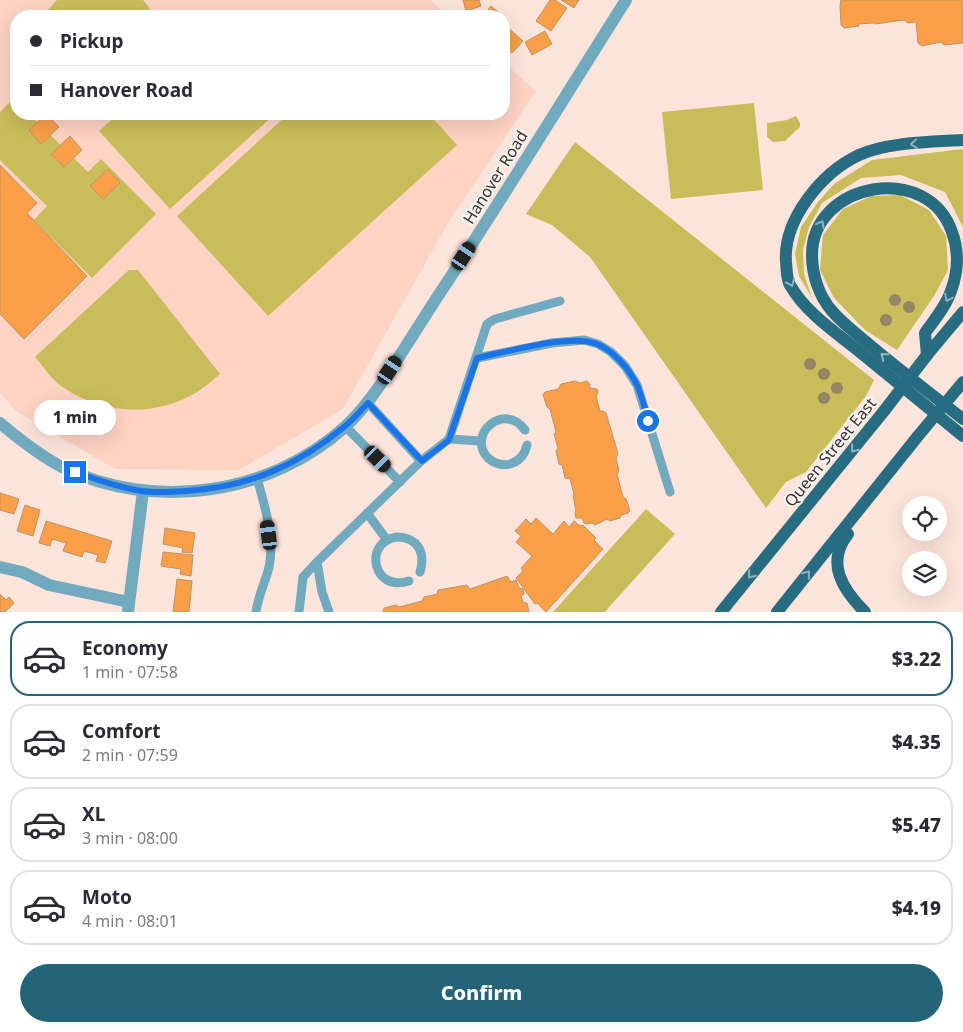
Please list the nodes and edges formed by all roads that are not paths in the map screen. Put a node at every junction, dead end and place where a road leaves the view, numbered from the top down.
1 (626, 0) edge
2 (963, 140) edge
3 (560, 301) dead end
4 (963, 312) edge
5 (928, 355) junction
6 (477, 358) junction
7 (963, 382) edge
8 (368, 403) junction
9 (963, 419) edge
10 (0, 423) edge
11 (346, 426) junction
12 (524, 430) dead end
13 (963, 436) edge
14 (449, 440) junction
15 (482, 441) junction
16 (527, 445) dead end
17 (422, 461) junction
18 (890, 471) junction
19 (257, 478) junction
20 (400, 482) junction
21 (143, 491) junction
22 (670, 492) dead end
23 (367, 513) junction
24 (387, 540) junction
25 (317, 562) junction
26 (0, 567) edge
27 (420, 572) dead end
28 (409, 581) dead end
29 (129, 607) edge
30 (256, 612) edge
31 (298, 612) edge
32 (329, 612) edge
33 (721, 612) edge
34 (777, 612) edge
35 (865, 612) edge

1 - 8 street, Hanover Road
2 -> 13 main road
3 - 6 lane
4 - 5 main road, Queen Street East
9 -> 5 main road
5 -> 33 main road, Queen Street East, bridge
6 - 14 lane
6 - 22 lane
7 - 18 main road, bridge
8 - 11 street, Hanover Road
8 - 17 lane
10 - 21 street, Hanover Road
11 - 19 street, Hanover Road
11 - 20 lane
12 - 15 lane
14 - 15 lane
14 - 17 lane
15 - 16 lane
17 - 20 lane
34 -> 18 main road
18 - 35 main road
19 - 21 street, Hanover Road
19 - 30 lane
20 - 23 lane
21 - 29 street
23 - 24 lane
23 - 25 lane
24 - 27 lane
24 - 28 lane
25 - 31 lane
25 - 32 lane
26 - 29 street

